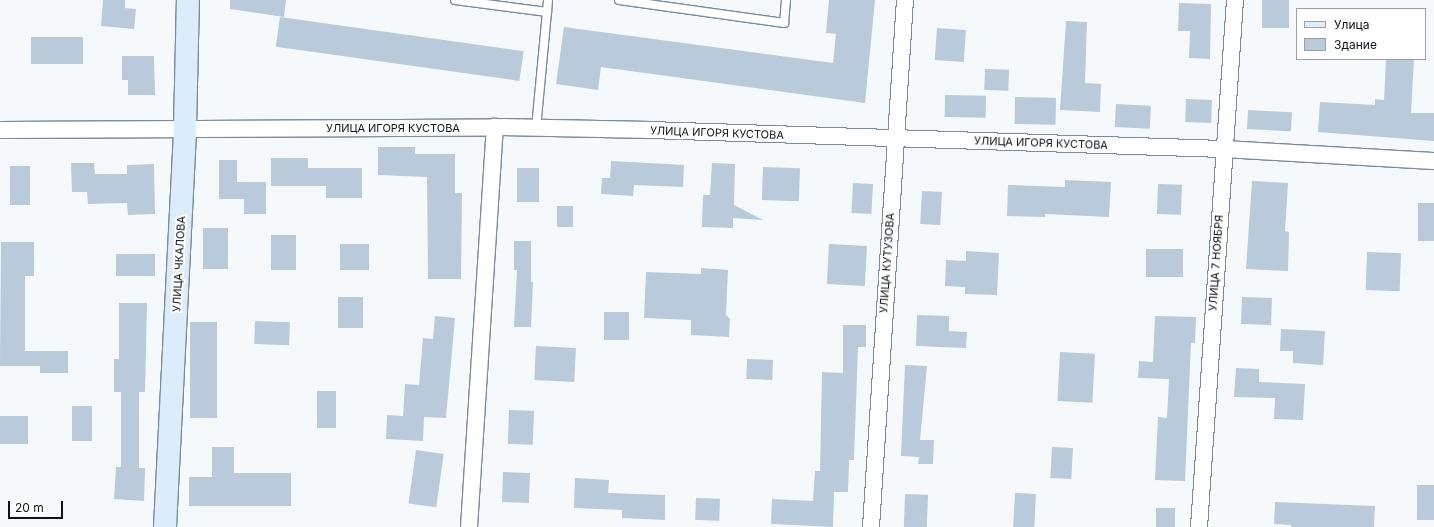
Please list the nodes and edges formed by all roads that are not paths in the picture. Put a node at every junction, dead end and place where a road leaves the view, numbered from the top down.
1 (188, 0) edge
2 (455, 0) edge
3 (548, 0) edge
4 (619, 0) edge
5 (786, 0) edge
6 (905, 0) edge
7 (1235, 0) edge
8 (547, 12) junction
9 (496, 127) junction
10 (536, 128) junction
11 (185, 129) junction
12 (0, 130) edge
13 (894, 138) junction
14 (1223, 149) junction
15 (1434, 161) edge
16 (166, 527) edge
17 (469, 527) edge
18 (870, 527) edge
19 (1198, 527) edge

1 - 11 street, УЛИЦА ЧКАЛОВА
2 - 8 lane
3 - 8 lane
4 - 5 lane
6 - 13 street, УЛИЦА КУТУЗОВА
7 - 14 street, УЛИЦА 7 НОЯБРЯ
8 - 10 lane
9 - 10 street, УЛИЦА ИГОРЯ КУСТОВА
9 - 11 street, УЛИЦА ИГОРЯ КУСТОВА
9 - 17 street
10 - 13 street, УЛИЦА ИГОРЯ КУСТОВА
11 - 12 street, УЛИЦА ИГОРЯ КУСТОВА
11 - 16 street, УЛИЦА ЧКАЛОВА
13 - 14 street, УЛИЦА ИГОРЯ КУСТОВА
13 - 18 street, УЛИЦА КУТУЗОВА
14 - 15 street, УЛИЦА ИГОРЯ КУСТОВА
14 - 19 street, УЛИЦА 7 НОЯБРЯ

